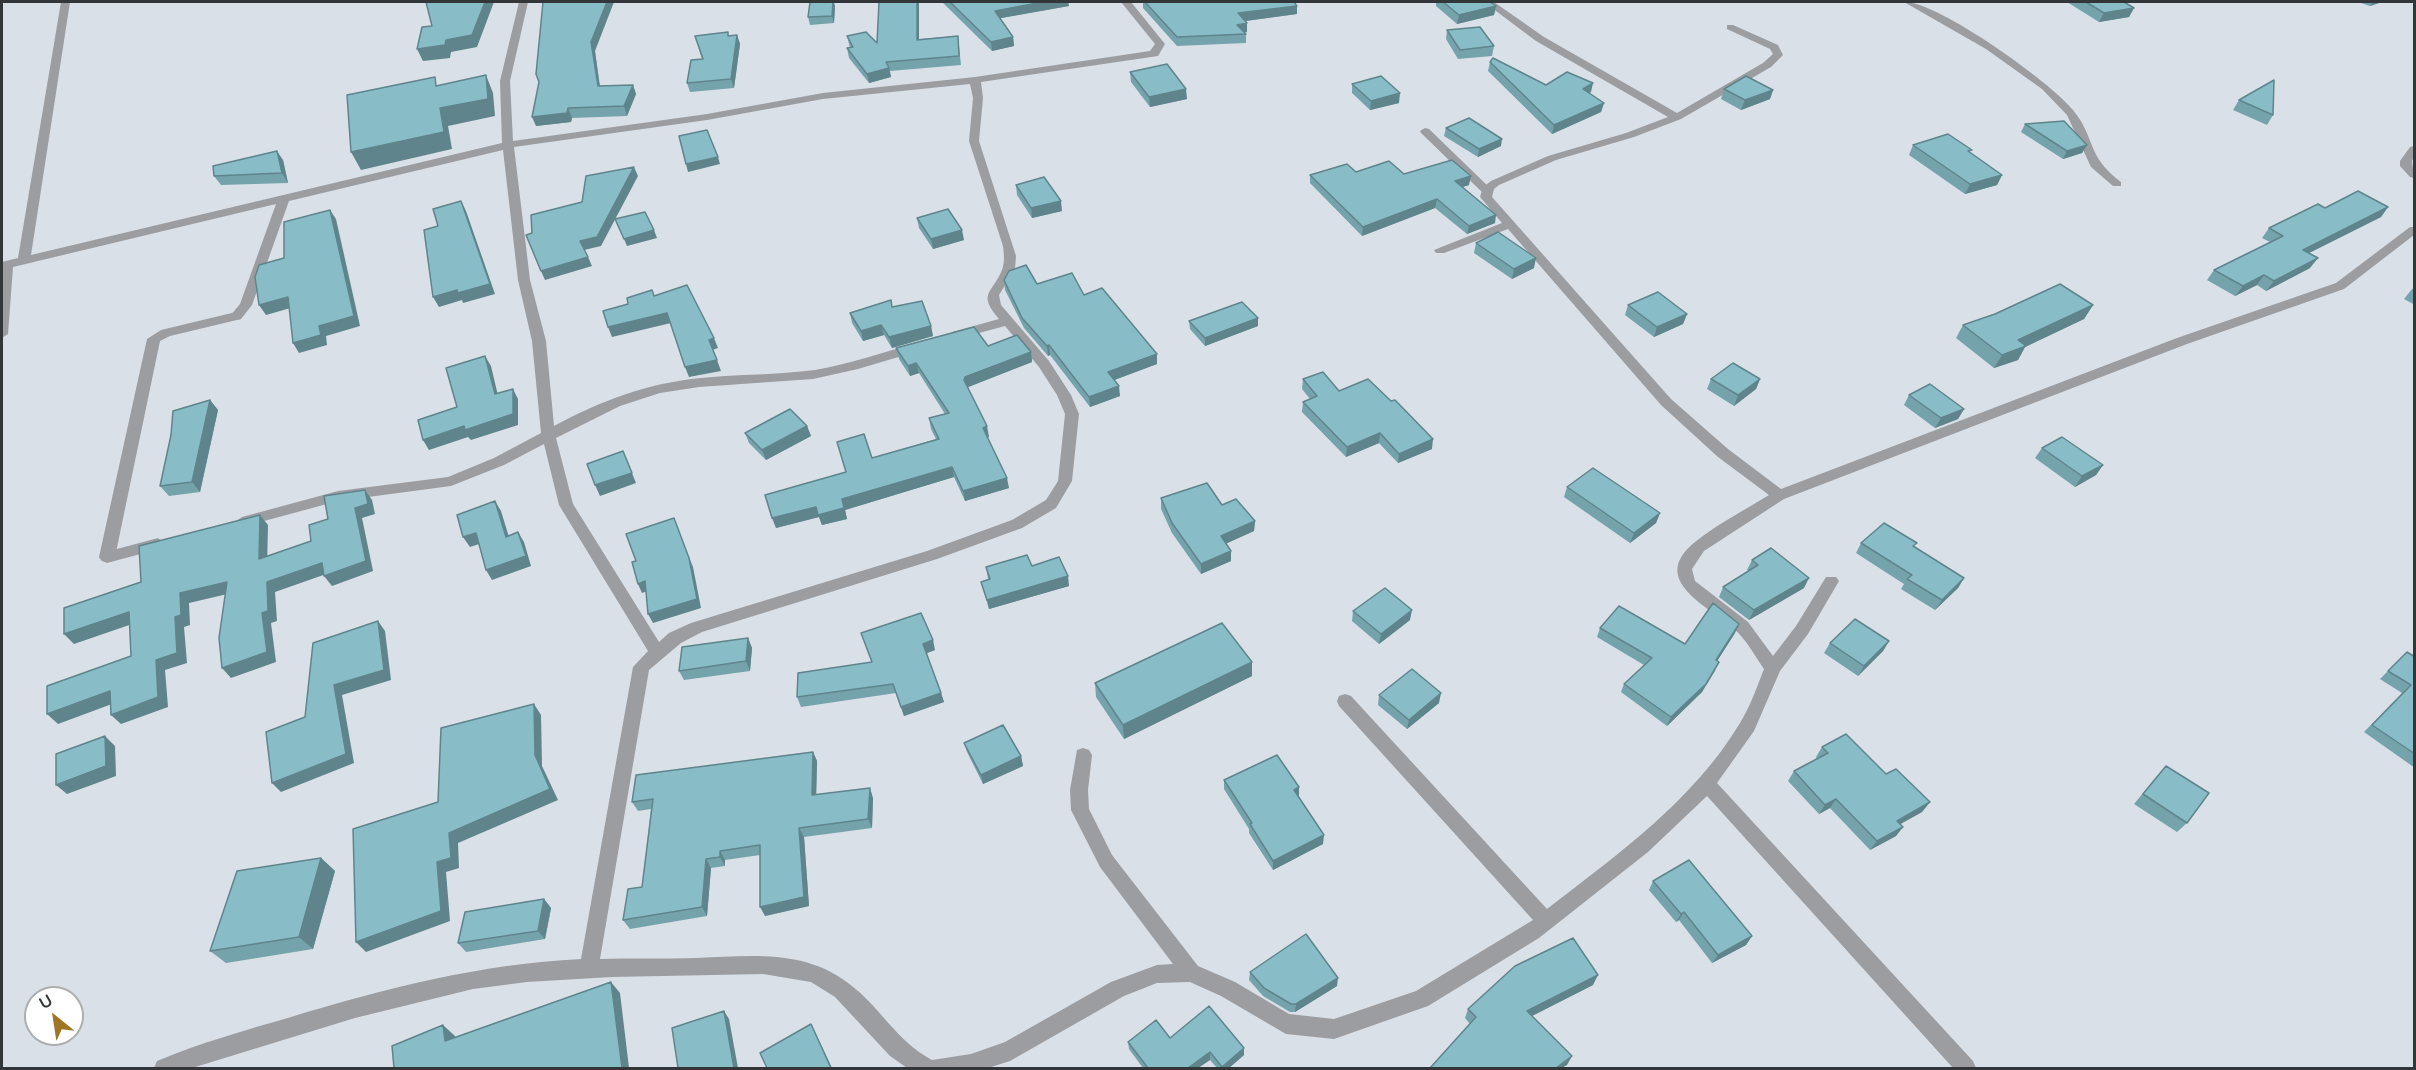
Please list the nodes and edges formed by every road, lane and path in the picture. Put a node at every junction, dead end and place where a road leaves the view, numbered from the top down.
1 (65, 2) edge
2 (523, 2) edge
3 (1488, 2) edge
4 (1909, 2) edge
5 (1130, 3) edge
6 (1730, 27) dead end
7 (975, 80) junction
8 (1677, 117) junction
9 (1425, 131) dead end
10 (508, 145) junction
11 (2415, 149) edge
12 (2415, 175) edge
13 (2117, 184) dead end
14 (1487, 191) junction
15 (284, 199) junction
16 (1508, 225) junction
17 (2415, 230) edge
18 (1440, 250) dead end
19 (24, 261) junction
20 (4, 265) edge
21 (1006, 321) junction
22 (2, 334) edge
23 (548, 434) junction
24 (1779, 495) junction
25 (231, 525) edge
26 (174, 540) edge
27 (1831, 581) dead end
28 (657, 652) junction
29 (1773, 668) junction
30 (1345, 701) dead end
31 (1083, 755) dead end
32 (1707, 784) junction
33 (1546, 921) junction
34 (589, 968) junction
35 (1191, 973) junction
36 (164, 1068) edge
37 (926, 1068) edge
38 (938, 1068) edge
39 (1966, 1068) edge

1 - 19 street
2 - 10 street
3 - 8 street
4 - 13 street
5 - 7 street
6 - 8 street
7 - 10 street
7 - 21 street
8 - 14 street
9 - 14 street
10 - 15 street
10 - 23 street
11 - 12 street
14 - 16 street
15 - 19 street
15 - 26 street
16 - 18 street
16 - 24 street
17 - 24 street
19 - 20 street
20 - 22 street
21 - 23 street
21 - 28 street
23 - 25 street
23 - 28 street
24 - 29 street
27 - 29 street
28 - 34 street
29 - 32 street
30 - 33 street
31 - 35 street
32 - 33 street
32 - 39 street
33 - 35 street
34 - 36 street
34 - 37 street
35 - 38 street

